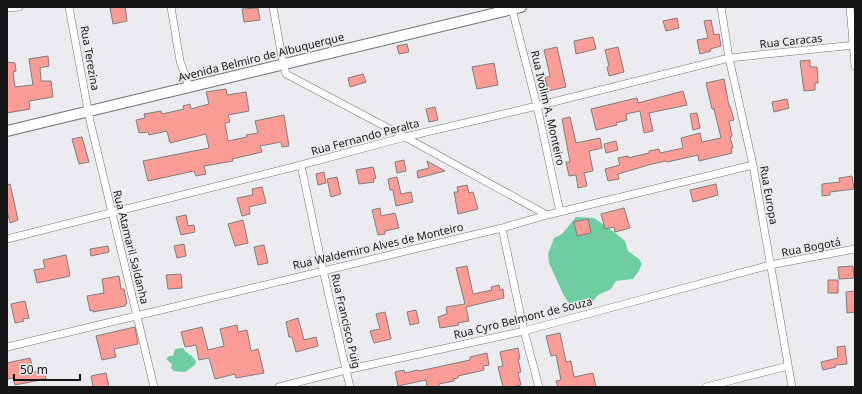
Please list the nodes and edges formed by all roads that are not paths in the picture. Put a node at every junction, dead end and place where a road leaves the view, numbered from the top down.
1 (19, 7) edge
2 (69, 7) edge
3 (171, 7) edge
4 (273, 7) edge
5 (721, 7) edge
6 (850, 7) edge
7 (7, 8) edge
8 (516, 8) edge
9 (854, 45) edge
10 (730, 58) junction
11 (283, 63) junction
12 (855, 66) edge
13 (189, 87) junction
14 (537, 106) junction
15 (88, 112) junction
16 (7, 131) edge
17 (405, 137) junction
18 (301, 165) junction
19 (753, 165) junction
20 (560, 212) junction
21 (112, 213) junction
22 (547, 215) junction
23 (502, 228) junction
24 (7, 239) edge
25 (855, 250) edge
26 (770, 266) junction
27 (323, 270) junction
28 (137, 316) junction
29 (524, 330) junction
30 (7, 347) edge
31 (788, 366) junction
32 (346, 370) junction
33 (154, 387) edge
34 (279, 387) edge
35 (350, 387) edge
36 (540, 387) edge
37 (706, 387) edge
38 (792, 387) edge

1 - 7 street
2 - 15 street, Rua Terezina
3 - 13 street
4 - 11 street
5 - 10 street, Rua Europa
6 - 9 street
8 - 11 main road, Avenida Belmiro de Albuquerque
8 - 14 street, Rua Ivolim A. Monteiro
9 - 10 street, Rua Caracas
9 - 12 street
10 - 14 street, Rua Fernando Peralta
10 - 19 street, Rua Europa
11 - 13 main road, Avenida Belmiro de Albuquerque
11 - 17 street
13 - 15 main road, Avenida Belmiro de Albuquerque
14 - 17 street, Rua Fernando Peralta
14 - 20 street, Rua Ivolim A. Monteiro
15 - 16 main road, Avenida Belmiro de Albuquerque
15 - 21 street, Rua Atamaril Saldanha
17 - 18 street, Rua Fernando Peralta
17 - 22 street
18 - 21 street, Rua Fernando Peralta
18 - 27 street, Rua Francisco Puig
19 - 20 street, Rua Waldemiro Alves de Monteiro
19 - 26 street, Rua Europa
20 - 22 street, Rua Waldemiro Alves de Monteiro
21 - 24 street, Rua Fernando Peralta
21 - 28 street, Rua Atamaril Saldanha
22 - 23 street, Rua Waldemiro Alves de Monteiro
23 - 27 street, Rua Waldemiro Alves de Monteiro
23 - 29 street
25 - 26 street, Rua Bogotá
26 - 29 street, Rua Cyro Belmont de Souza
26 - 31 street, Rua Europa
27 - 28 street, Rua Waldemiro Alves de Monteiro
27 - 32 street, Rua Francisco Puig
28 - 30 street, Rua Waldemiro Alves de Monteiro
28 - 33 street, Rua Atamaril Saldanha
29 - 32 street, Rua Cyro Belmont de Souza
29 - 36 street
31 - 37 street
31 - 38 street, Rua Europa
32 - 34 street, Rua Cyro Belmont de Souza
32 - 35 street, Rua Francisco Puig

